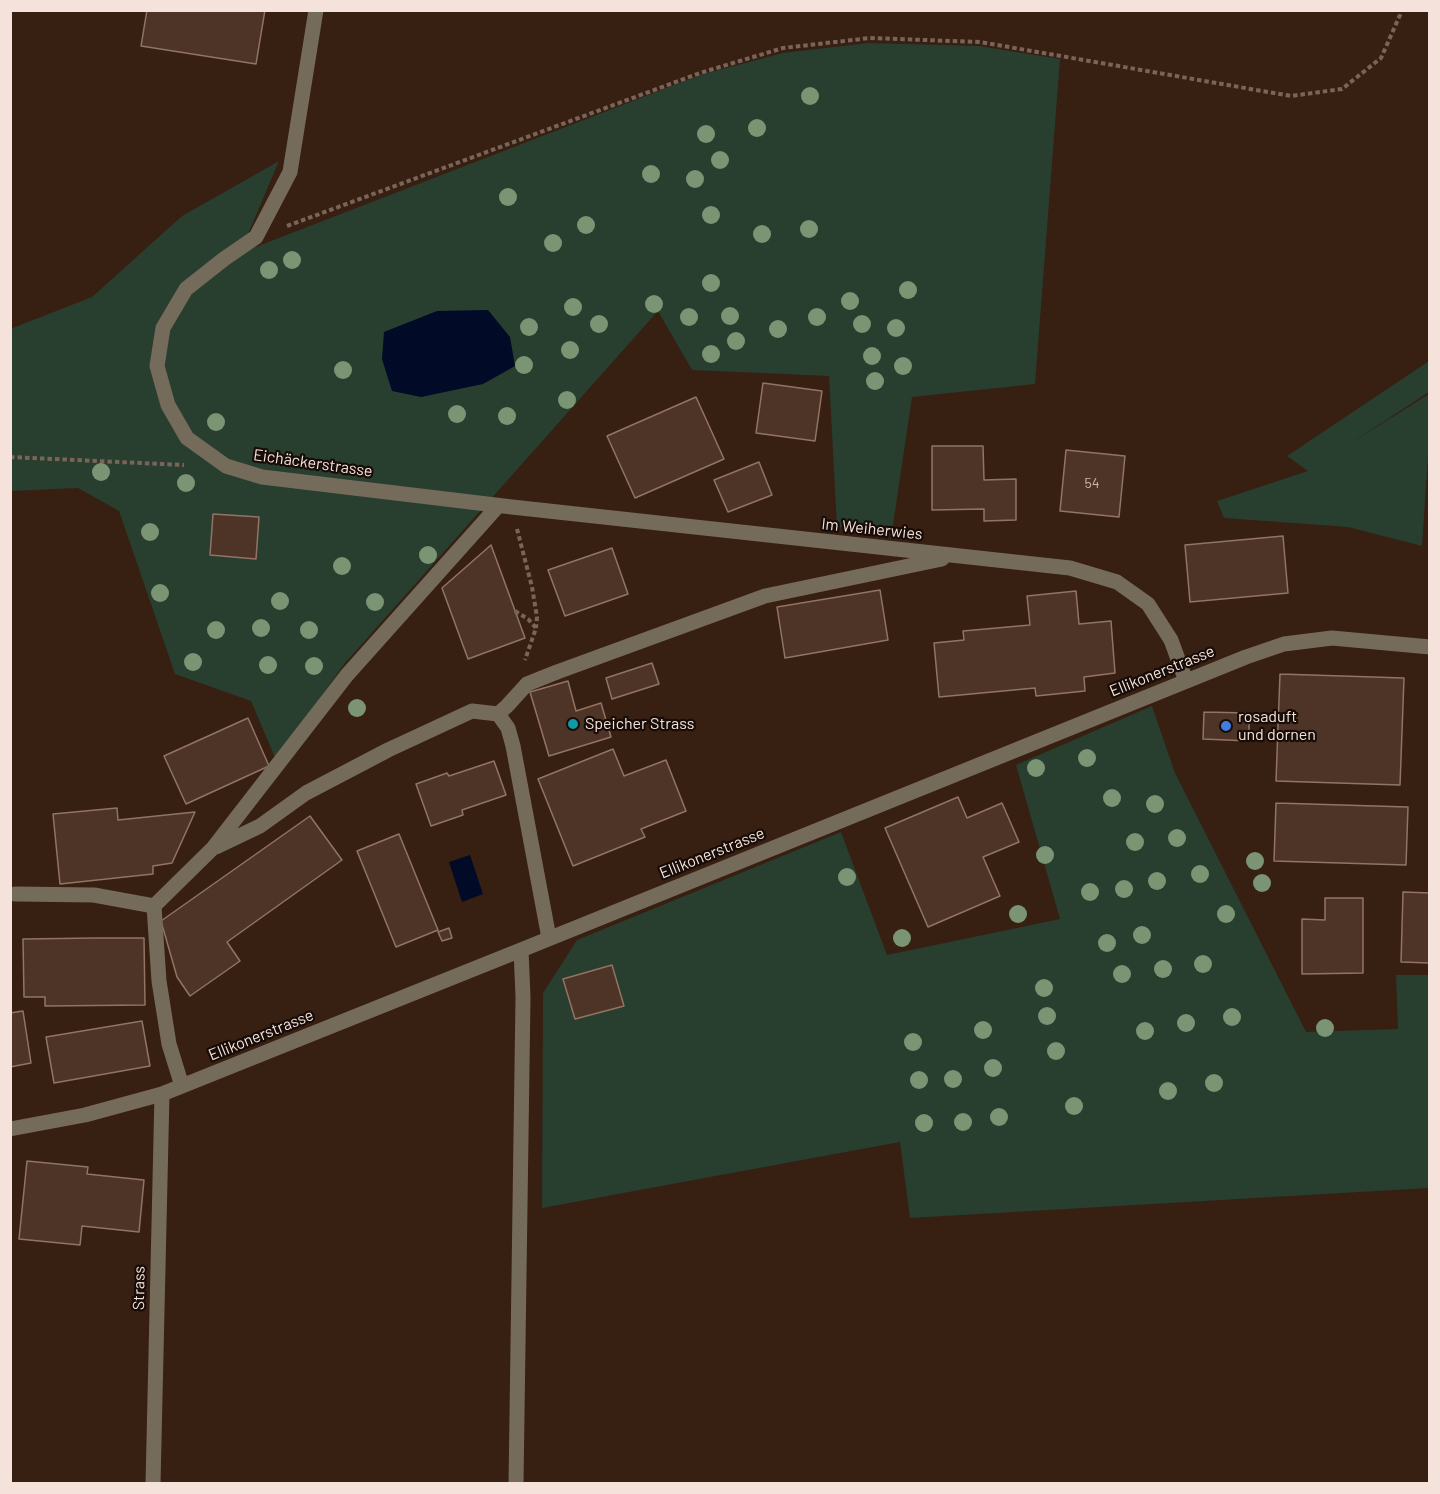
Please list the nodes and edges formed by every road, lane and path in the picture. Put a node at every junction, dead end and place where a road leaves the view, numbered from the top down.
1 (316, 10) edge
2 (1401, 10) edge
3 (256, 237) junction
4 (10, 457) edge
5 (226, 466) junction
6 (498, 506) junction
7 (518, 535) dead end
8 (958, 556) junction
9 (515, 611) dead end
10 (536, 628) junction
11 (1430, 647) edge
12 (529, 651) dead end
13 (1186, 681) junction
14 (498, 714) junction
15 (213, 848) junction
16 (15, 894) dead end
17 (154, 906) junction
18 (549, 938) junction
19 (521, 950) junction
20 (182, 1086) junction
21 (162, 1094) junction
22 (10, 1129) edge
23 (153, 1484) edge
24 (516, 1484) edge

1 - 3 street, Eichäckerstrasse
2 - 3 path
3 - 5 street, Eichäckerstrasse
4 - 5 path
5 - 6 street, Eichäckerstrasse
6 - 8 street, Im Weiherwies
6 - 15 street
7 - 10 path
8 - 13 street, Im Weiherwies
8 - 14 street
9 - 10 path
10 - 12 path
11 - 13 street, Ellikonerstrasse
13 - 18 street, Ellikonerstrasse
14 - 15 street
14 - 18 street
15 - 17 street
16 - 17 street
17 - 20 street
18 - 19 street, Ellikonerstrasse
19 - 20 street, Ellikonerstrasse
19 - 24 street
20 - 21 street, Ellikonerstrasse
21 - 22 street, Ellikonerstrasse
21 - 23 street, Strass

